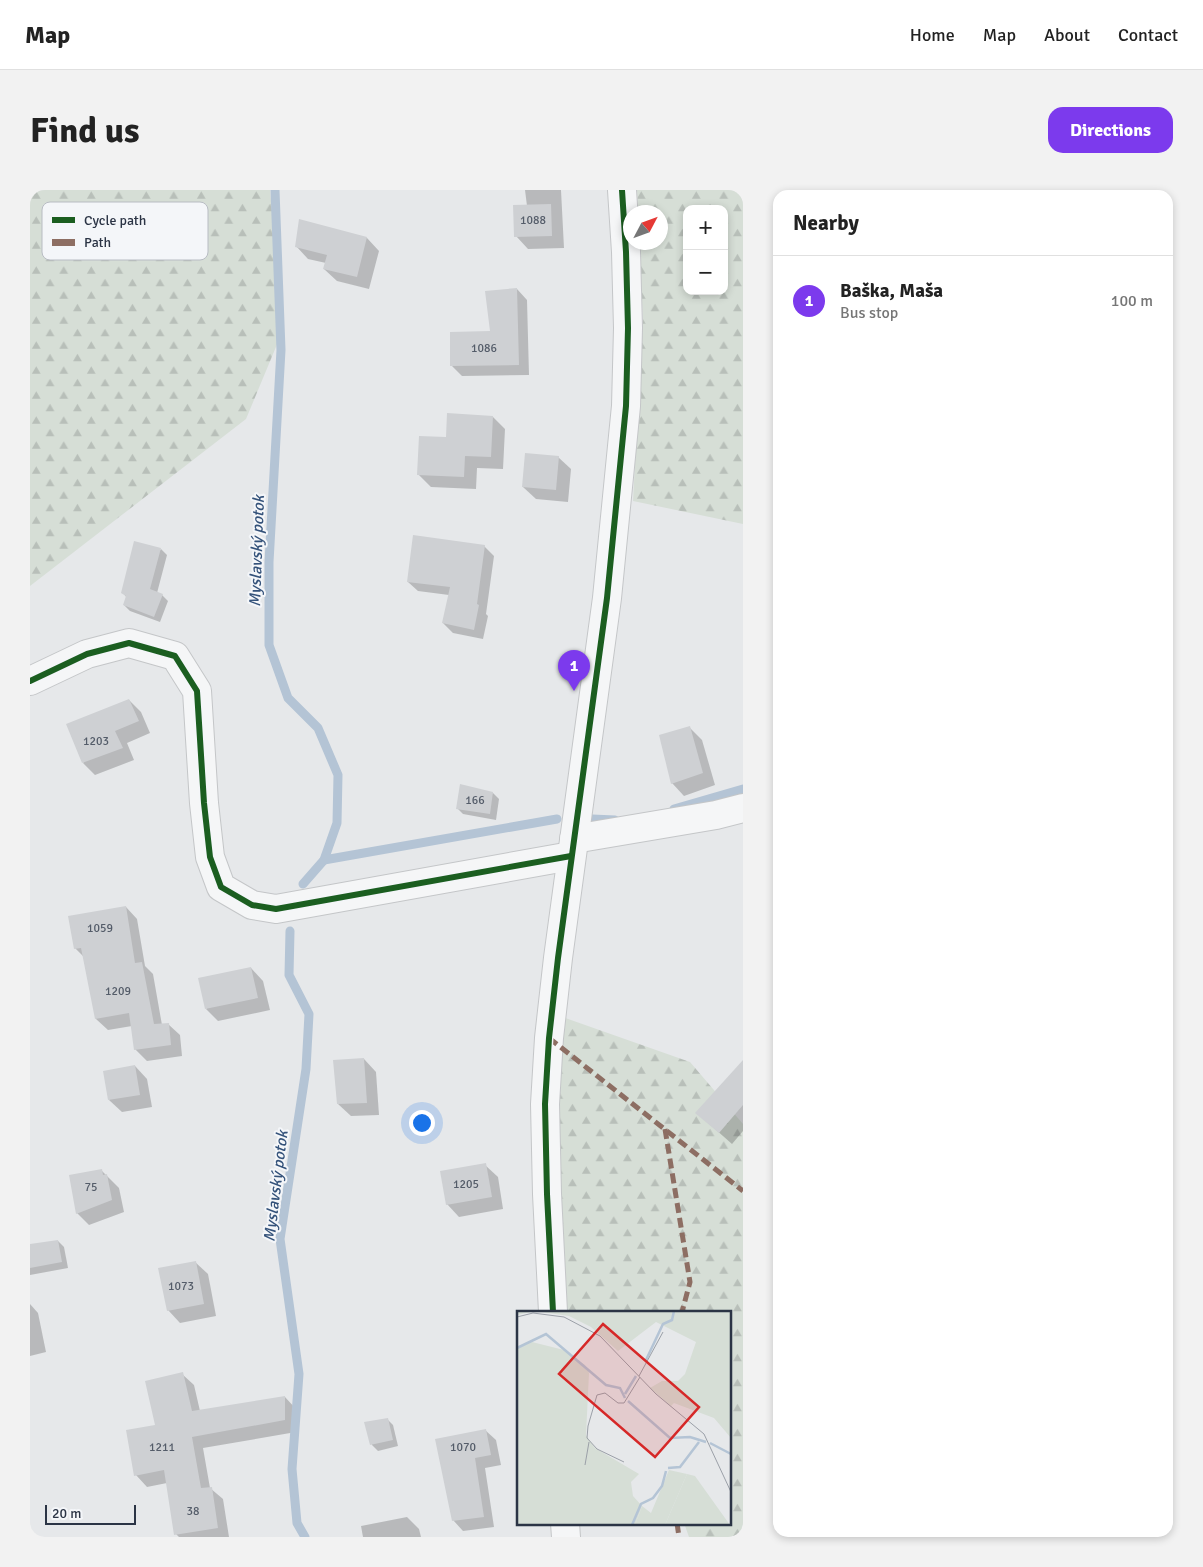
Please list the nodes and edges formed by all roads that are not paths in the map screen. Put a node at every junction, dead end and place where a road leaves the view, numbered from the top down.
1 (622, 190) edge
2 (30, 681) edge
3 (743, 808) edge
4 (573, 848) junction
5 (553, 1311) edge
6 (565, 1524) edge
7 (566, 1537) edge

1 - 4 street
2 - 4 street
3 - 4 street
4 - 5 street
6 - 7 street

